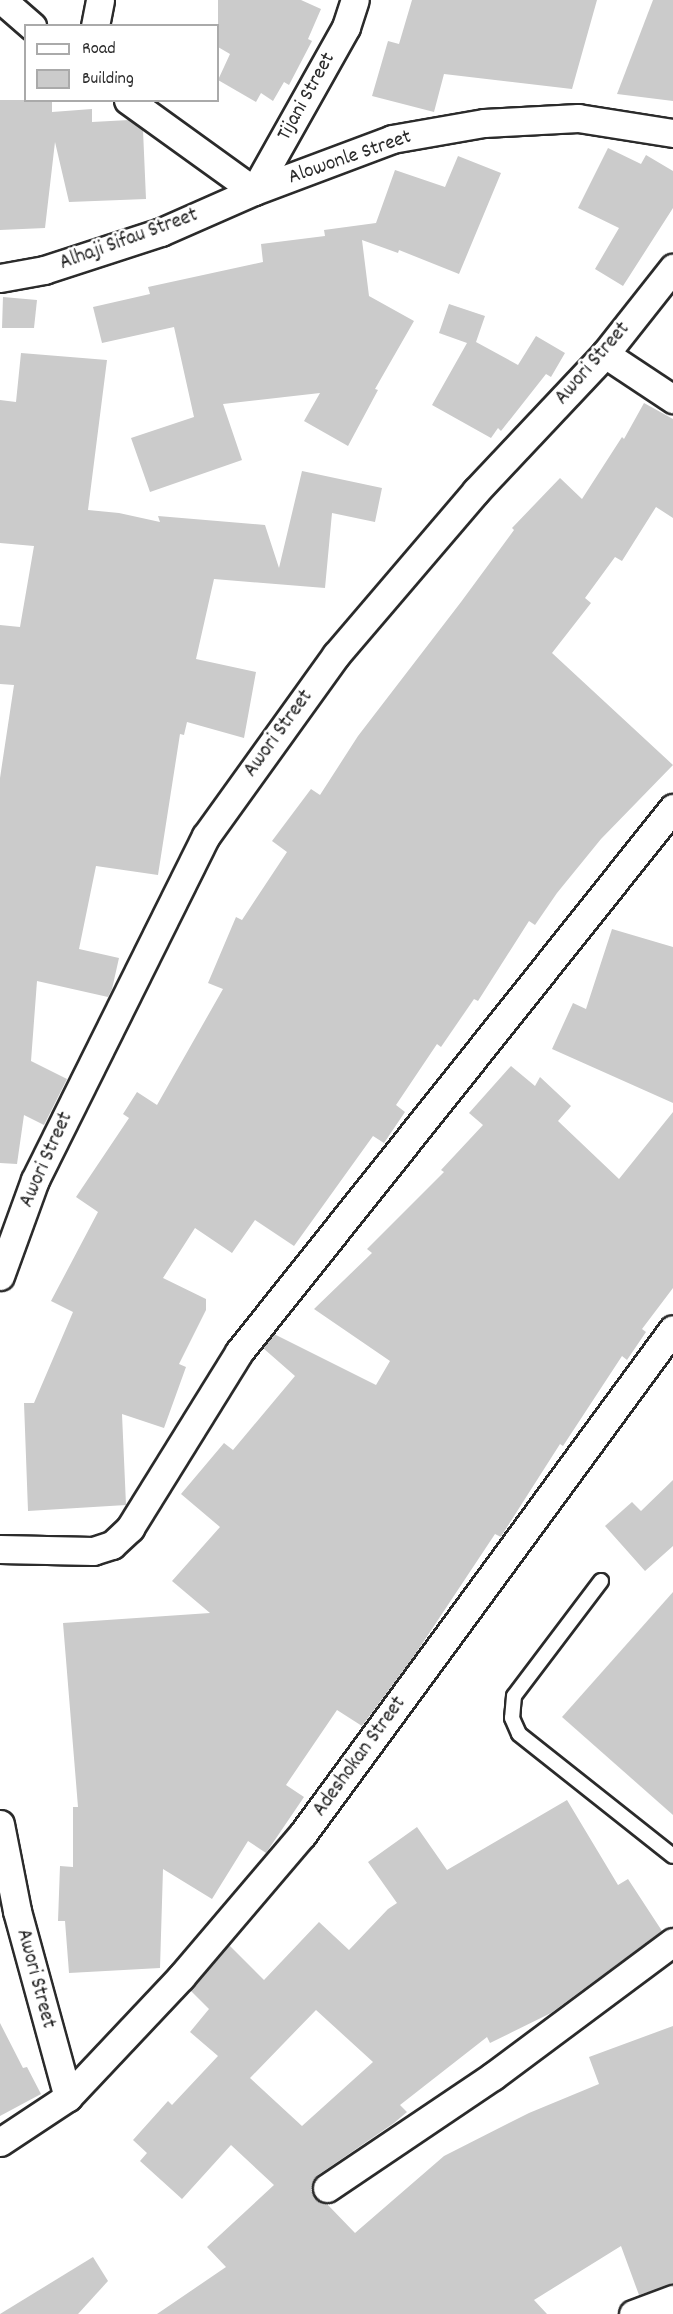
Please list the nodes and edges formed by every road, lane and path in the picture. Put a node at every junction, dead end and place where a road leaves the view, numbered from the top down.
1 (2, 0) edge
2 (100, 0) edge
3 (355, 0) edge
4 (30, 24) edge
5 (95, 24) edge
6 (131, 102) edge
7 (673, 134) edge
8 (254, 191) junction
9 (673, 268) edge
10 (0, 278) edge
11 (605, 354) junction
12 (673, 399) edge
13 (673, 808) edge
14 (0, 1276) edge
15 (673, 1329) edge
16 (0, 1549) edge
17 (601, 1581) dead end
18 (0, 1824) edge
19 (673, 1856) edge
20 (673, 1942) edge
21 (68, 2097) junction
22 (0, 2142) edge
23 (327, 2188) dead end
24 (673, 2299) edge
25 (633, 2314) edge

1 - 4 street
2 - 5 street
3 - 8 street, Tijani Street
6 - 8 street
7 - 8 street, Alowonle Street
8 - 10 street, Alhaji Sifau Street
9 - 11 street, Awori Street
11 - 12 street
11 - 14 street, Awori Street
13 - 16 street
15 - 21 street, Adeshokan Street
17 - 19 lane
18 - 21 street, Awori Street
20 - 23 street
21 - 22 street, Adeshokan Street
24 - 25 street

